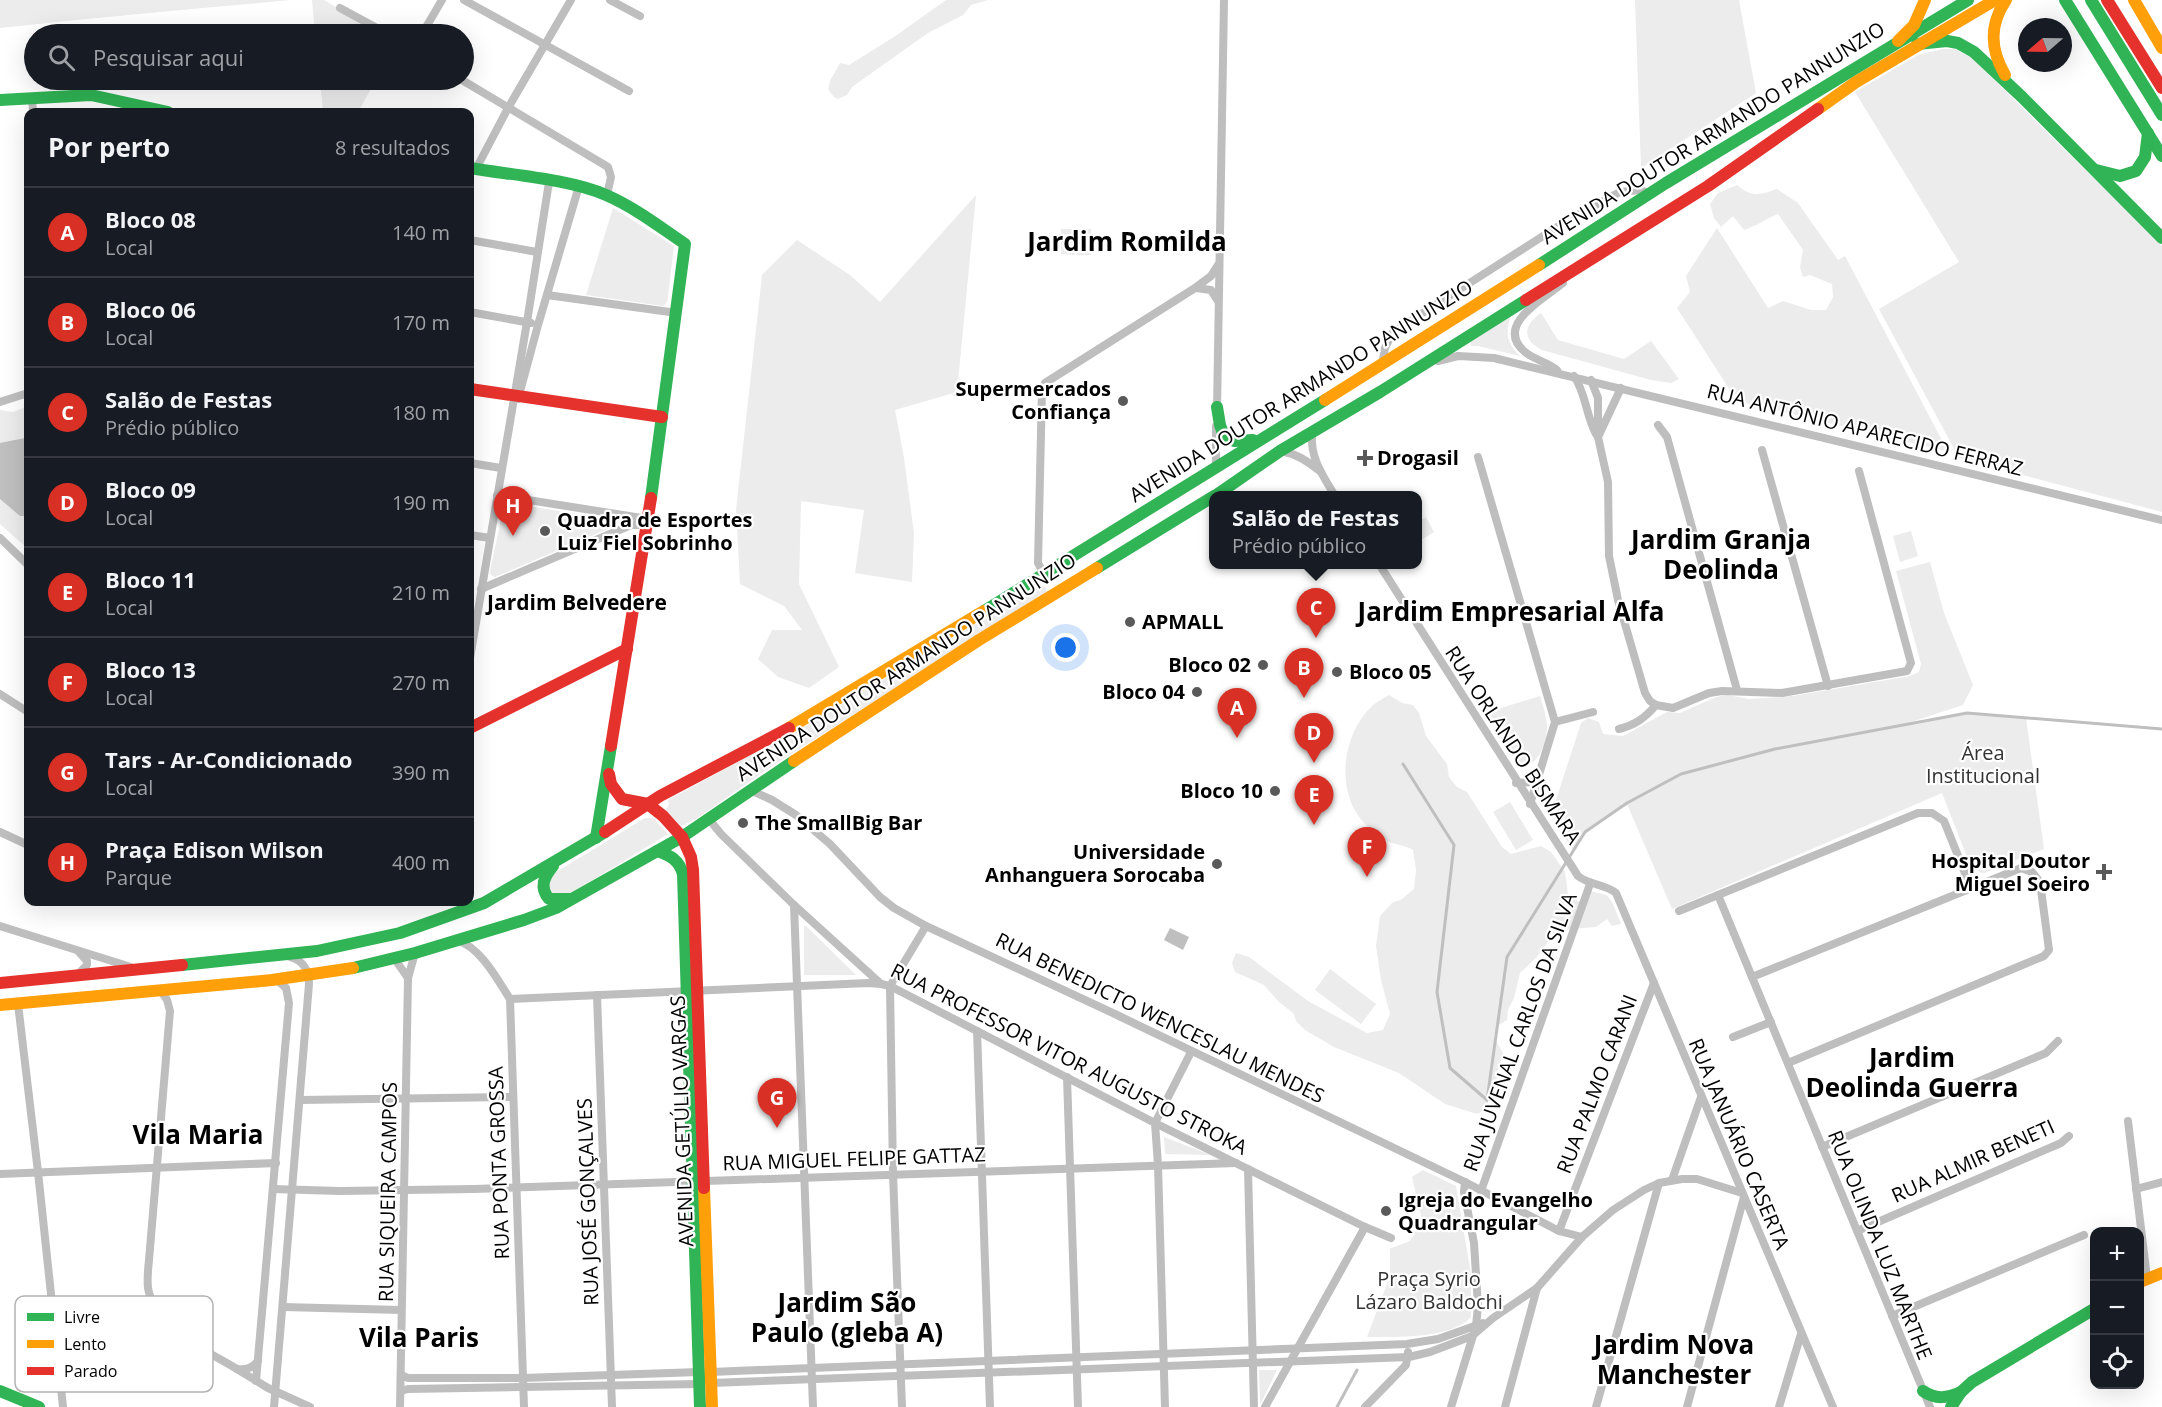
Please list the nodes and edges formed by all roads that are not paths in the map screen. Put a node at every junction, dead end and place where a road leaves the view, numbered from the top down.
1 (442, 0) edge
2 (464, 0) edge
3 (571, 0) edge
4 (610, 0) edge
5 (1224, 0) edge
6 (1925, 0) edge
7 (1968, 0) edge
8 (1995, 0) edge
9 (2006, 0) edge
10 (2065, 0) edge
11 (2091, 0) edge
12 (2107, 0) edge
13 (2134, 0) edge
14 (340, 8) dead end
15 (640, 16) dead end
16 (370, 24) edge
17 (428, 24) edge
18 (1898, 41) junction
19 (1917, 44) junction
20 (544, 45) junction
21 (2162, 48) edge
22 (474, 87) edge
23 (2162, 88) edge
24 (629, 91) dead end
25 (2022, 97) junction
26 (32, 98) junction
27 (0, 100) edge
28 (33, 108) edge
29 (152, 108) edge
30 (508, 108) junction
31 (2162, 115) edge
32 (2148, 133) junction
33 (2162, 156) edge
34 (474, 166) edge
35 (474, 168) edge
36 (2092, 169) junction
37 (1688, 170) junction
38 (549, 182) junction
39 (1666, 183) junction
40 (579, 186) junction
41 (1698, 192) junction
42 (1650, 193) junction
43 (607, 195) junction
44 (1676, 206) junction
45 (2162, 238) edge
46 (474, 241) edge
47 (1608, 249) junction
48 (537, 252) junction
49 (1220, 261) junction
50 (1195, 288) junction
51 (546, 296) junction
52 (1218, 306) junction
53 (474, 313) edge
54 (677, 313) junction
55 (527, 322) junction
56 (538, 325) junction
57 (1382, 365) junction
58 (1420, 367) junction
59 (1560, 372) junction
60 (1574, 376) junction
61 (1591, 380) junction
62 (1346, 386) junction
63 (1617, 387) junction
64 (474, 390) edge
65 (24, 394) edge
66 (517, 396) junction
67 (1327, 397) junction
68 (0, 402) edge
69 (1359, 405) junction
70 (1217, 406) junction
71 (662, 417) junction
72 (1335, 419) junction
73 (1658, 425) dead end
74 (1312, 434) junction
75 (1598, 437) junction
76 (1258, 440) junction
77 (1762, 450) dead end
78 (1280, 451) junction
79 (1478, 457) dead end
80 (474, 464) edge
81 (1216, 467) junction
82 (501, 468) junction
83 (1320, 471) junction
84 (1859, 471) dead end
85 (1221, 491) edge
86 (1332, 491) edge
87 (497, 495) junction
88 (1209, 499) edge
89 (1201, 504) junction
90 (2162, 520) edge
91 (647, 522) junction
92 (474, 536) edge
93 (0, 538) edge
94 (490, 538) junction
95 (24, 561) edge
96 (1382, 569) edge
97 (1044, 574) junction
98 (481, 589) junction
99 (1060, 591) junction
100 (474, 608) edge
101 (627, 649) junction
102 (596, 666) junction
103 (1828, 686) junction
104 (621, 688) junction
105 (1737, 690) junction
106 (0, 694) edge
107 (1656, 705) junction
108 (24, 709) edge
109 (1593, 712) dead end
110 (1555, 723) junction
111 (474, 726) edge
112 (1619, 729) dead end
113 (609, 763) junction
114 (1539, 779) junction
115 (1516, 783) junction
116 (750, 790) junction
117 (648, 804) junction
118 (1530, 804) junction
119 (708, 818) junction
120 (0, 832) edge
121 (682, 837) junction
122 (596, 838) junction
123 (24, 843) edge
124 (657, 851) junction
125 (556, 862) junction
126 (1590, 884) junction
127 (1971, 888) junction
128 (1616, 893) joint
129 (1718, 895) junction
130 (573, 899) junction
131 (794, 905) junction
132 (1679, 912) dead end
133 (0, 926) edge
134 (926, 926) junction
135 (457, 940) junction
136 (79, 952) junction
137 (415, 953) junction
138 (285, 956) junction
139 (394, 958) junction
140 (137, 969) junction
141 (78, 974) junction
142 (309, 975) junction
143 (1752, 977) junction
144 (408, 978) junction
145 (277, 979) junction
146 (0, 983) edge
147 (1654, 983) junction
148 (885, 985) junction
149 (797, 986) junction
150 (0, 990) edge
151 (161, 991) junction
152 (691, 991) junction
153 (597, 995) junction
154 (510, 999) junction
155 (18, 1004) junction
156 (0, 1005) edge
157 (1771, 1022) junction
158 (977, 1031) junction
159 (1733, 1037) dead end
160 (2058, 1041) dead end
161 (1191, 1052) junction
162 (1788, 1063) junction
163 (1067, 1077) junction
164 (513, 1097) junction
165 (1701, 1097) junction
166 (407, 1098) junction
167 (300, 1100) junction
168 (2128, 1121) dead end
169 (1155, 1123) junction
170 (2069, 1136) dead end
171 (1822, 1147) junction
172 (1236, 1162) junction
173 (276, 1163) junction
174 (1158, 1165) junction
175 (157, 1167) junction
176 (1070, 1168) junction
177 (1248, 1168) junction
178 (982, 1171) junction
179 (38, 1173) junction
180 (0, 1174) edge
181 (893, 1174) junction
182 (804, 1177) junction
183 (1672, 1180) junction
184 (698, 1181) junction
185 (1465, 1182) junction
186 (2162, 1182) edge
187 (604, 1184) junction
188 (1659, 1184) junction
189 (517, 1187) junction
190 (273, 1189) junction
191 (2136, 1189) junction
192 (405, 1190) junction
193 (293, 1191) junction
194 (1481, 1191) junction
195 (1743, 1195) junction
196 (1365, 1227) junction
197 (2139, 1227) edge
198 (1559, 1231) junction
199 (1857, 1231) junction
200 (2084, 1235) dead end
201 (1582, 1237) junction
202 (1391, 1238) dead end
203 (2162, 1272) edge
204 (2144, 1280) edge
205 (1537, 1288) junction
206 (51, 1296) edge
207 (151, 1296) edge
208 (283, 1307) junction
209 (401, 1310) junction
210 (2090, 1311) edge
211 (1892, 1316) junction
212 (1493, 1318) junction
213 (1476, 1326) junction
214 (1801, 1334) junction
215 (1472, 1336) junction
216 (1407, 1344) junction
217 (1297, 1349) junction
218 (1252, 1351) junction
219 (213, 1354) edge
220 (1164, 1354) junction
221 (1409, 1357) junction
222 (1076, 1358) junction
223 (258, 1361) junction
224 (988, 1361) junction
225 (1291, 1362) junction
226 (1253, 1363) junction
227 (901, 1365) junction
228 (1165, 1367) junction
229 (812, 1368) junction
230 (237, 1369) junction
231 (1077, 1370) junction
232 (989, 1374) junction
233 (401, 1375) junction
234 (611, 1376) junction
235 (901, 1377) junction
236 (523, 1378) junction
237 (705, 1378) junction
238 (812, 1380) junction
239 (256, 1381) junction
240 (612, 1386) junction
241 (524, 1388) junction
242 (0, 1391) edge
243 (401, 1391) junction
244 (1923, 1391) junction
245 (61, 1392) edge
246 (276, 1392) junction
247 (1961, 1392) junction
248 (39, 1407) edge
249 (63, 1407) edge
250 (274, 1407) edge
251 (310, 1407) edge
252 (400, 1407) edge
253 (524, 1407) edge
254 (612, 1407) edge
255 (700, 1407) edge
256 (712, 1407) edge
257 (813, 1407) edge
258 (902, 1407) edge
259 (990, 1407) edge
260 (1078, 1407) edge
261 (1166, 1407) edge
262 (1254, 1407) edge
263 (1265, 1407) edge
264 (1365, 1407) edge
265 (1451, 1407) edge
266 (1505, 1407) edge
267 (1596, 1407) edge
268 (1688, 1407) edge
269 (1779, 1407) edge
270 (1833, 1407) edge
271 (1929, 1407) edge
272 (1952, 1407) edge

1 - 17 street
2 - 20 street
3 - 20 street
4 - 15 street
5 - 49 street
6 - 18 main road
7 - 18 main road, AVENIDA DOUTOR ARMANDO PANNUNZIO
8 - 19 main road, AVENIDA DOUTOR ARMANDO PANNUNZIO
9 - 25 main road
10 - 32 main road
11 - 31 main road
12 - 23 main road
13 - 21 main road
14 - 16 street
18 - 37 main road, AVENIDA DOUTOR ARMANDO PANNUNZIO
19 - 25 main road
19 - 41 main road, AVENIDA DOUTOR ARMANDO PANNUNZIO
20 - 24 street
20 - 30 street
22 - 30 street
25 - 36 main road
26 - 27 main road
26 - 28 street
26 - 29 main road
30 - 34 street
30 - 43 street
32 - 33 main road
32 - 36 main road
35 - 38 main road
36 - 45 main road
37 - 39 main road, AVENIDA DOUTOR ARMANDO PANNUNZIO
37 - 41 main road
38 - 40 main road
38 - 48 street
39 - 42 main road, AVENIDA DOUTOR ARMANDO PANNUNZIO
39 - 44 main road
40 - 43 main road
40 - 51 street
41 - 44 main road, AVENIDA DOUTOR ARMANDO PANNUNZIO
42 - 57 main road, AVENIDA DOUTOR ARMANDO PANNUNZIO
42 - 57 street
43 - 54 main road
44 - 47 main road, AVENIDA DOUTOR ARMANDO PANNUNZIO
46 - 48 street
47 - 58 main road, AVENIDA DOUTOR ARMANDO PANNUNZIO
47 - 59 street, RUA ANTÔNIO APARECIDO FERRAZ
48 - 55 street
49 - 50 street
49 - 52 street
50 - 52 street
50 - 97 street
51 - 54 street
51 - 56 street
52 - 70 street
53 - 55 street
54 - 71 main road
55 - 56 street
55 - 66 street
56 - 66 street
57 - 62 main road, AVENIDA DOUTOR ARMANDO PANNUNZIO
58 - 59 street, RUA ANTÔNIO APARECIDO FERRAZ
58 - 69 main road, AVENIDA DOUTOR ARMANDO PANNUNZIO
59 - 60 street, RUA ANTÔNIO APARECIDO FERRAZ
60 - 61 street, RUA ANTÔNIO APARECIDO FERRAZ
60 - 75 street
61 - 63 street, RUA ANTÔNIO APARECIDO FERRAZ
61 - 75 street
62 - 67 main road, AVENIDA DOUTOR ARMANDO PANNUNZIO
62 - 69 main road
63 - 75 street
63 - 90 street, RUA ANTÔNIO APARECIDO FERRAZ
64 - 66 main road
65 - 68 street
66 - 71 main road
66 - 82 street
67 - 72 main road
67 - 76 main road, AVENIDA DOUTOR ARMANDO PANNUNZIO
69 - 72 main road, AVENIDA DOUTOR ARMANDO PANNUNZIO
70 - 76 main road
70 - 81 street
71 - 91 main road
72 - 74 main road, AVENIDA DOUTOR ARMANDO PANNUNZIO
73 - 105 street
74 - 78 main road, AVENIDA DOUTOR ARMANDO PANNUNZIO
74 - 83 street
75 - 107 street
76 - 81 main road, AVENIDA DOUTOR ARMANDO PANNUNZIO
77 - 103 street
78 - 83 street
78 - 85 main road, AVENIDA DOUTOR ARMANDO PANNUNZIO
79 - 110 street
80 - 82 street
81 - 89 main road
81 - 97 main road, AVENIDA DOUTOR ARMANDO PANNUNZIO
82 - 87 street
83 - 86 street
84 - 103 street
87 - 91 street
87 - 94 street
88 - 89 main road, AVENIDA DOUTOR ARMANDO PANNUNZIO
89 - 99 main road, AVENIDA DOUTOR ARMANDO PANNUNZIO
91 - 98 street
91 - 101 main road
92 - 94 street
93 - 95 street
94 - 98 street
96 - 115 street, RUA ORLANDO BISMARA
97 - 99 main road
97 - 117 main road, AVENIDA DOUTOR ARMANDO PANNUNZIO
98 - 100 street
99 - 116 main road, AVENIDA DOUTOR ARMANDO PANNUNZIO
101 - 102 main road
101 - 104 main road
102 - 104 main road
102 - 111 main road
103 - 105 street
104 - 113 main road
105 - 107 street
106 - 108 street
107 - 112 street
109 - 110 street
110 - 114 street
113 - 117 main road
113 - 122 main road
114 - 115 street
114 - 118 street
115 - 118 street, RUA ORLANDO BISMARA
116 - 119 main road, AVENIDA DOUTOR ARMANDO PANNUNZIO
116 - 134 street, RUA BENEDICTO WENCESLAU MENDES
117 - 121 main road
117 - 122 main road, AVENIDA DOUTOR ARMANDO PANNUNZIO
118 - 126 street, RUA ORLANDO BISMARA
119 - 121 main road, AVENIDA DOUTOR ARMANDO PANNUNZIO
119 - 131 street, RUA PROFESSOR VITOR AUGUSTO STROKA
120 - 123 street
121 - 124 main road, AVENIDA DOUTOR ARMANDO PANNUNZIO
121 - 152 main road, AVENIDA GETÚLIO VARGAS
122 - 125 main road, AVENIDA DOUTOR ARMANDO PANNUNZIO
124 - 130 main road, AVENIDA DOUTOR ARMANDO PANNUNZIO
124 - 152 main road, AVENIDA GETÚLIO VARGAS
125 - 130 main road
125 - 138 main road, AVENIDA DOUTOR ARMANDO PANNUNZIO
126 - 128 street, RUA ORLANDO BISMARA
126 - 194 street, RUA JUVENAL CARLOS DA SILVA
127 - 129 street
127 - 143 street
127 - 162 street
128 - 147 street, RUA JANUÁRIO CASERTA
129 - 132 street
129 - 143 street, RUA OLINDA LUZ MARTHE
130 - 135 main road, AVENIDA DOUTOR ARMANDO PANNUNZIO
131 - 148 street, RUA PROFESSOR VITOR AUGUSTO STROKA
131 - 149 street
133 - 136 street
134 - 148 street
134 - 161 street, RUA BENEDICTO WENCESLAU MENDES
135 - 137 main road, AVENIDA DOUTOR ARMANDO PANNUNZIO
135 - 154 street
136 - 140 street
136 - 141 street
137 - 139 main road, AVENIDA DOUTOR ARMANDO PANNUNZIO
137 - 144 street, RUA SIQUEIRA CAMPOS
138 - 140 main road, AVENIDA DOUTOR ARMANDO PANNUNZIO
138 - 142 street
139 - 142 main road, AVENIDA DOUTOR ARMANDO PANNUNZIO
139 - 144 street
140 - 141 main road, AVENIDA DOUTOR ARMANDO PANNUNZIO
141 - 146 main road, AVENIDA DOUTOR ARMANDO PANNUNZIO
142 - 145 main road, AVENIDA DOUTOR ARMANDO PANNUNZIO
142 - 167 street
143 - 157 street, RUA OLINDA LUZ MARTHE
144 - 166 street, RUA SIQUEIRA CAMPOS
145 - 151 main road, AVENIDA DOUTOR ARMANDO PANNUNZIO
145 - 173 street
147 - 165 street, RUA JANUÁRIO CASERTA
147 - 198 street, RUA PALMO CARANI
148 - 149 street
148 - 158 street, RUA PROFESSOR VITOR AUGUSTO STROKA
148 - 181 street
149 - 152 street
149 - 182 street
150 - 155 main road
151 - 155 main road, AVENIDA DOUTOR ARMANDO PANNUNZIO
151 - 175 street
152 - 153 street
152 - 184 main road, AVENIDA GETÚLIO VARGAS
153 - 154 street
153 - 187 street, RUA JOSÉ GONÇALVES
154 - 164 street, RUA PONTA GROSSA
155 - 156 main road, AVENIDA DOUTOR ARMANDO PANNUNZIO
155 - 179 street
157 - 159 street
157 - 162 street, RUA OLINDA LUZ MARTHE
158 - 163 street, RUA PROFESSOR VITOR AUGUSTO STROKA
158 - 178 street
160 - 171 street
161 - 169 street
161 - 185 street, RUA BENEDICTO WENCESLAU MENDES
162 - 171 street, RUA OLINDA LUZ MARTHE
163 - 169 street, RUA PROFESSOR VITOR AUGUSTO STROKA
163 - 176 street
164 - 166 street
164 - 189 street, RUA PONTA GROSSA
165 - 183 street
165 - 195 street, RUA JANUÁRIO CASERTA
166 - 167 street
166 - 192 street, RUA SIQUEIRA CAMPOS
167 - 193 street
168 - 191 street
169 - 172 street, RUA PROFESSOR VITOR AUGUSTO STROKA
169 - 174 street
170 - 199 street, RUA ALMIR BENETI
171 - 199 street, RUA OLINDA LUZ MARTHE
172 - 174 street, RUA MIGUEL FELIPE GATTAZ
172 - 177 street, RUA PROFESSOR VITOR AUGUSTO STROKA
173 - 175 street
173 - 190 street
174 - 176 street, RUA MIGUEL FELIPE GATTAZ
174 - 220 street
175 - 179 street
175 - 207 street
176 - 178 street, RUA MIGUEL FELIPE GATTAZ
176 - 222 street
177 - 196 street, RUA PROFESSOR VITOR AUGUSTO STROKA
177 - 218 street
178 - 181 street, RUA MIGUEL FELIPE GATTAZ
178 - 224 street
179 - 180 street
179 - 206 street
181 - 182 street, RUA MIGUEL FELIPE GATTAZ
181 - 227 street
182 - 184 street, RUA MIGUEL FELIPE GATTAZ
182 - 229 street
183 - 188 street
183 - 195 street
184 - 187 street, RUA MIGUEL FELIPE GATTAZ
184 - 237 main road, AVENIDA GETÚLIO VARGAS
185 - 194 street, RUA BENEDICTO WENCESLAU MENDES
185 - 213 street
186 - 191 street
187 - 189 street, RUA MIGUEL FELIPE GATTAZ
187 - 234 street, RUA JOSÉ GONÇALVES
188 - 201 street
188 - 267 street
189 - 192 street, RUA MIGUEL FELIPE GATTAZ
189 - 236 street, RUA PONTA GROSSA
190 - 193 street, RUA MIGUEL FELIPE GATTAZ
190 - 223 street
191 - 197 street
192 - 193 street, RUA MIGUEL FELIPE GATTAZ
192 - 209 street, RUA SIQUEIRA CAMPOS
193 - 208 street
194 - 198 street, RUA BENEDICTO WENCESLAU MENDES
195 - 214 street, RUA JANUÁRIO CASERTA
195 - 268 street
196 - 202 street, RUA PROFESSOR VITOR AUGUSTO STROKA
196 - 217 street
198 - 201 street, RUA BENEDICTO WENCESLAU MENDES
199 - 211 street, RUA OLINDA LUZ MARTHE
200 - 211 street
201 - 205 street
203 - 204 main road
205 - 212 street
205 - 266 street
208 - 209 street
208 - 246 street
209 - 233 street, RUA SIQUEIRA CAMPOS
210 - 247 main road
211 - 244 street, RUA OLINDA LUZ MARTHE
212 - 213 street
212 - 215 street
213 - 215 street
213 - 216 street
214 - 269 street
214 - 270 street, RUA JANUÁRIO CASERTA
215 - 221 street
215 - 265 street
216 - 217 street
216 - 221 street
217 - 218 street
217 - 225 street
218 - 220 street
218 - 226 street
219 - 230 street
220 - 222 street
220 - 228 street
221 - 225 street
221 - 264 street
222 - 224 street
222 - 231 street
223 - 230 street
223 - 239 street
224 - 227 street
224 - 232 street
225 - 226 street
225 - 263 street
226 - 228 street
226 - 262 street
227 - 229 street
227 - 235 street
228 - 231 street
228 - 261 street
229 - 237 street
229 - 238 street
230 - 239 street
231 - 232 street
231 - 260 street
232 - 235 street
232 - 259 street
233 - 236 street
233 - 243 street, RUA SIQUEIRA CAMPOS
234 - 236 street
234 - 237 street
234 - 240 street, RUA JOSÉ GONÇALVES
235 - 238 street
235 - 258 street
236 - 241 street, RUA PONTA GROSSA
237 - 238 street
237 - 240 street
237 - 255 main road, AVENIDA GETÚLIO VARGAS
237 - 256 main road, AVENIDA GETÚLIO VARGAS
238 - 257 street
239 - 246 street
240 - 241 street
240 - 254 street, RUA JOSÉ GONÇALVES
241 - 243 street
241 - 253 street, RUA PONTA GROSSA
242 - 248 main road
243 - 252 street, RUA SIQUEIRA CAMPOS
244 - 247 main road
244 - 271 street, RUA OLINDA LUZ MARTHE
245 - 249 street
246 - 250 street
246 - 251 street
247 - 272 main road

